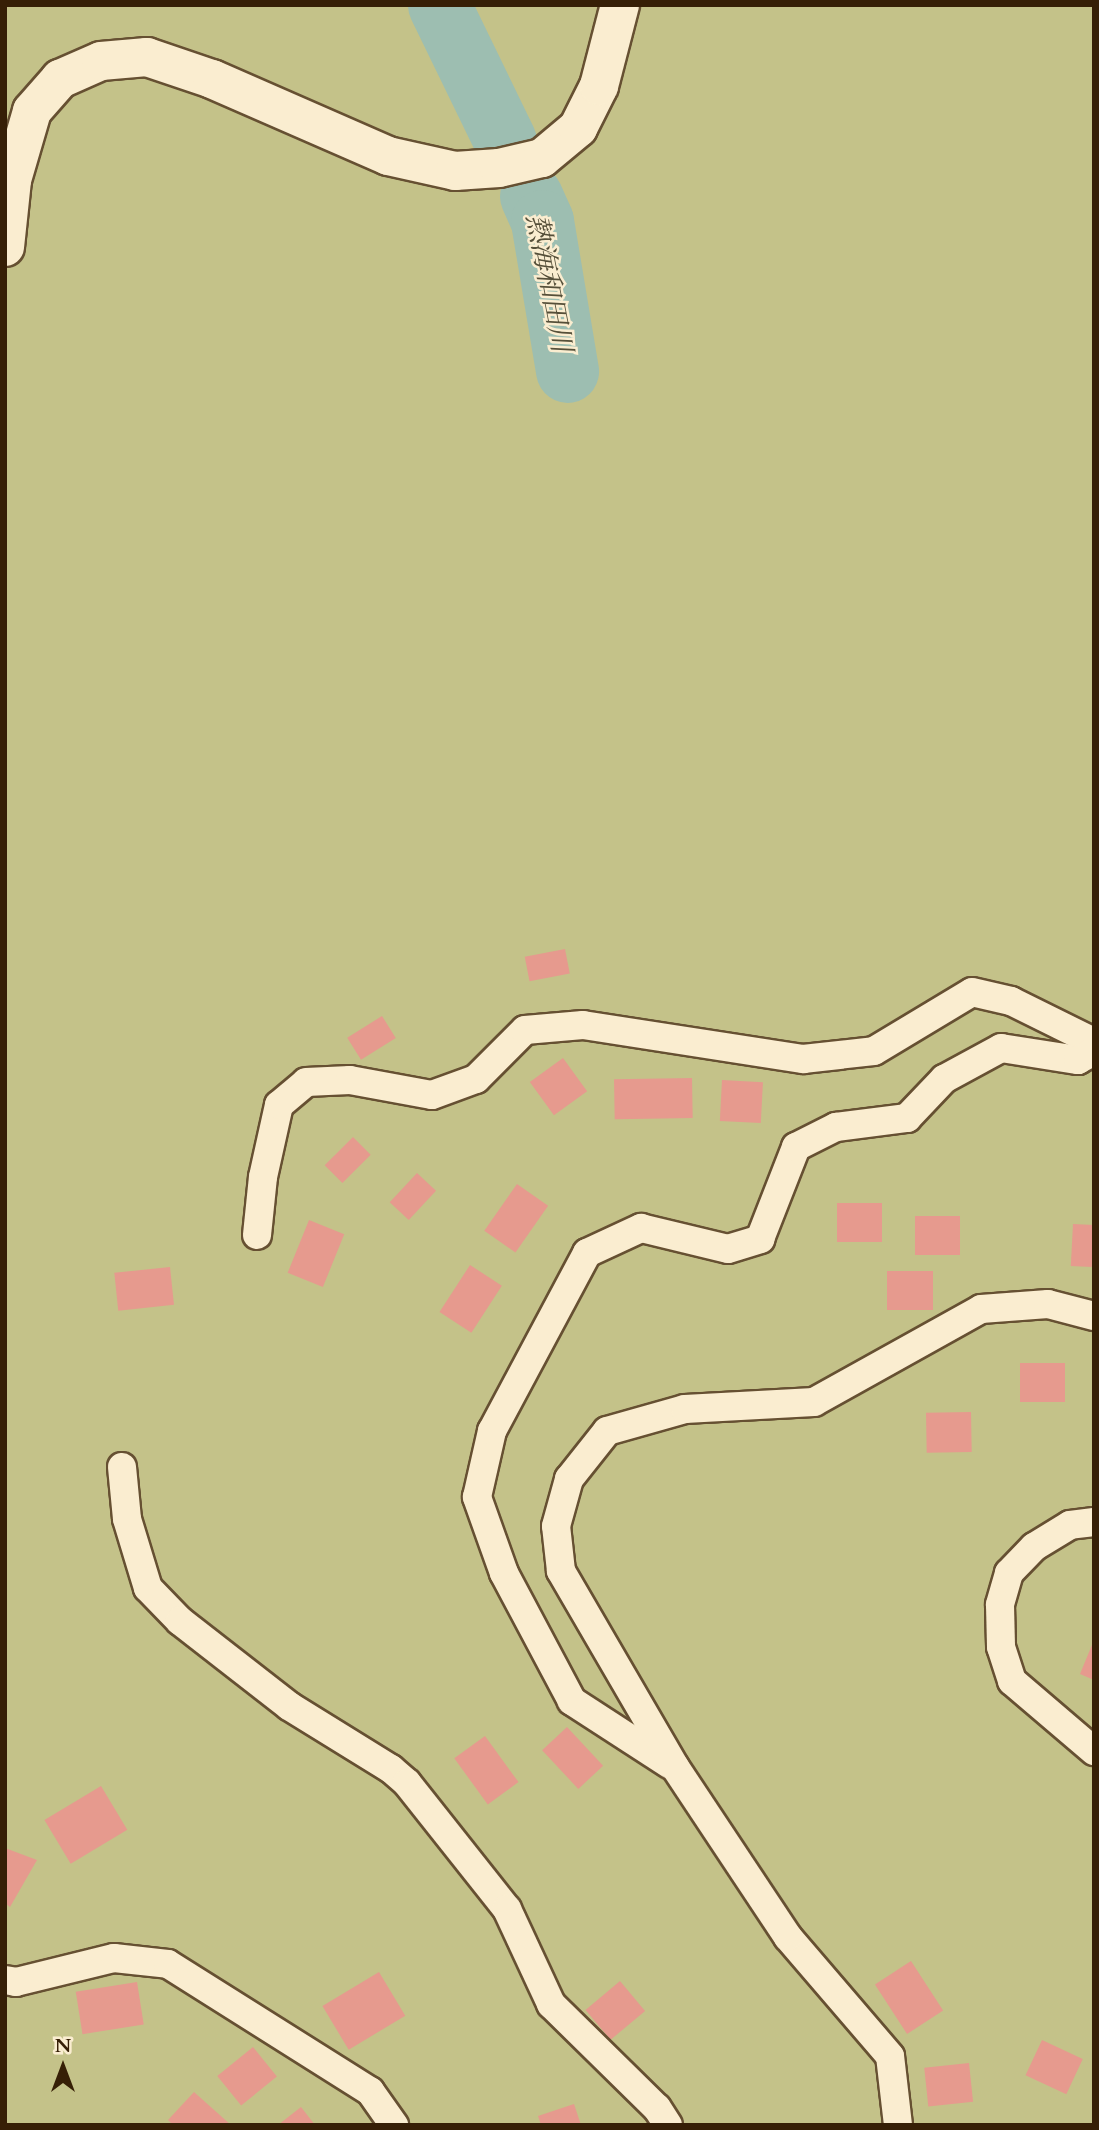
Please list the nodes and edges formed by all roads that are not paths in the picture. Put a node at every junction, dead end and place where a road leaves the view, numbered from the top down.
1 (620, 5) edge
2 (5, 247) edge
3 (1094, 1042) edge
4 (1094, 1051) edge
5 (257, 1235) dead end
6 (1094, 1316) edge
7 (122, 1467) dead end
8 (1094, 1522) edge
9 (1094, 1751) edge
10 (675, 1767) junction
11 (5, 1980) edge
12 (394, 2125) edge
13 (668, 2125) edge
14 (898, 2125) edge

1 - 2 street
3 - 5 street
4 - 10 street
6 - 10 street
7 - 13 street
8 - 9 street
10 - 14 street
11 - 12 street

